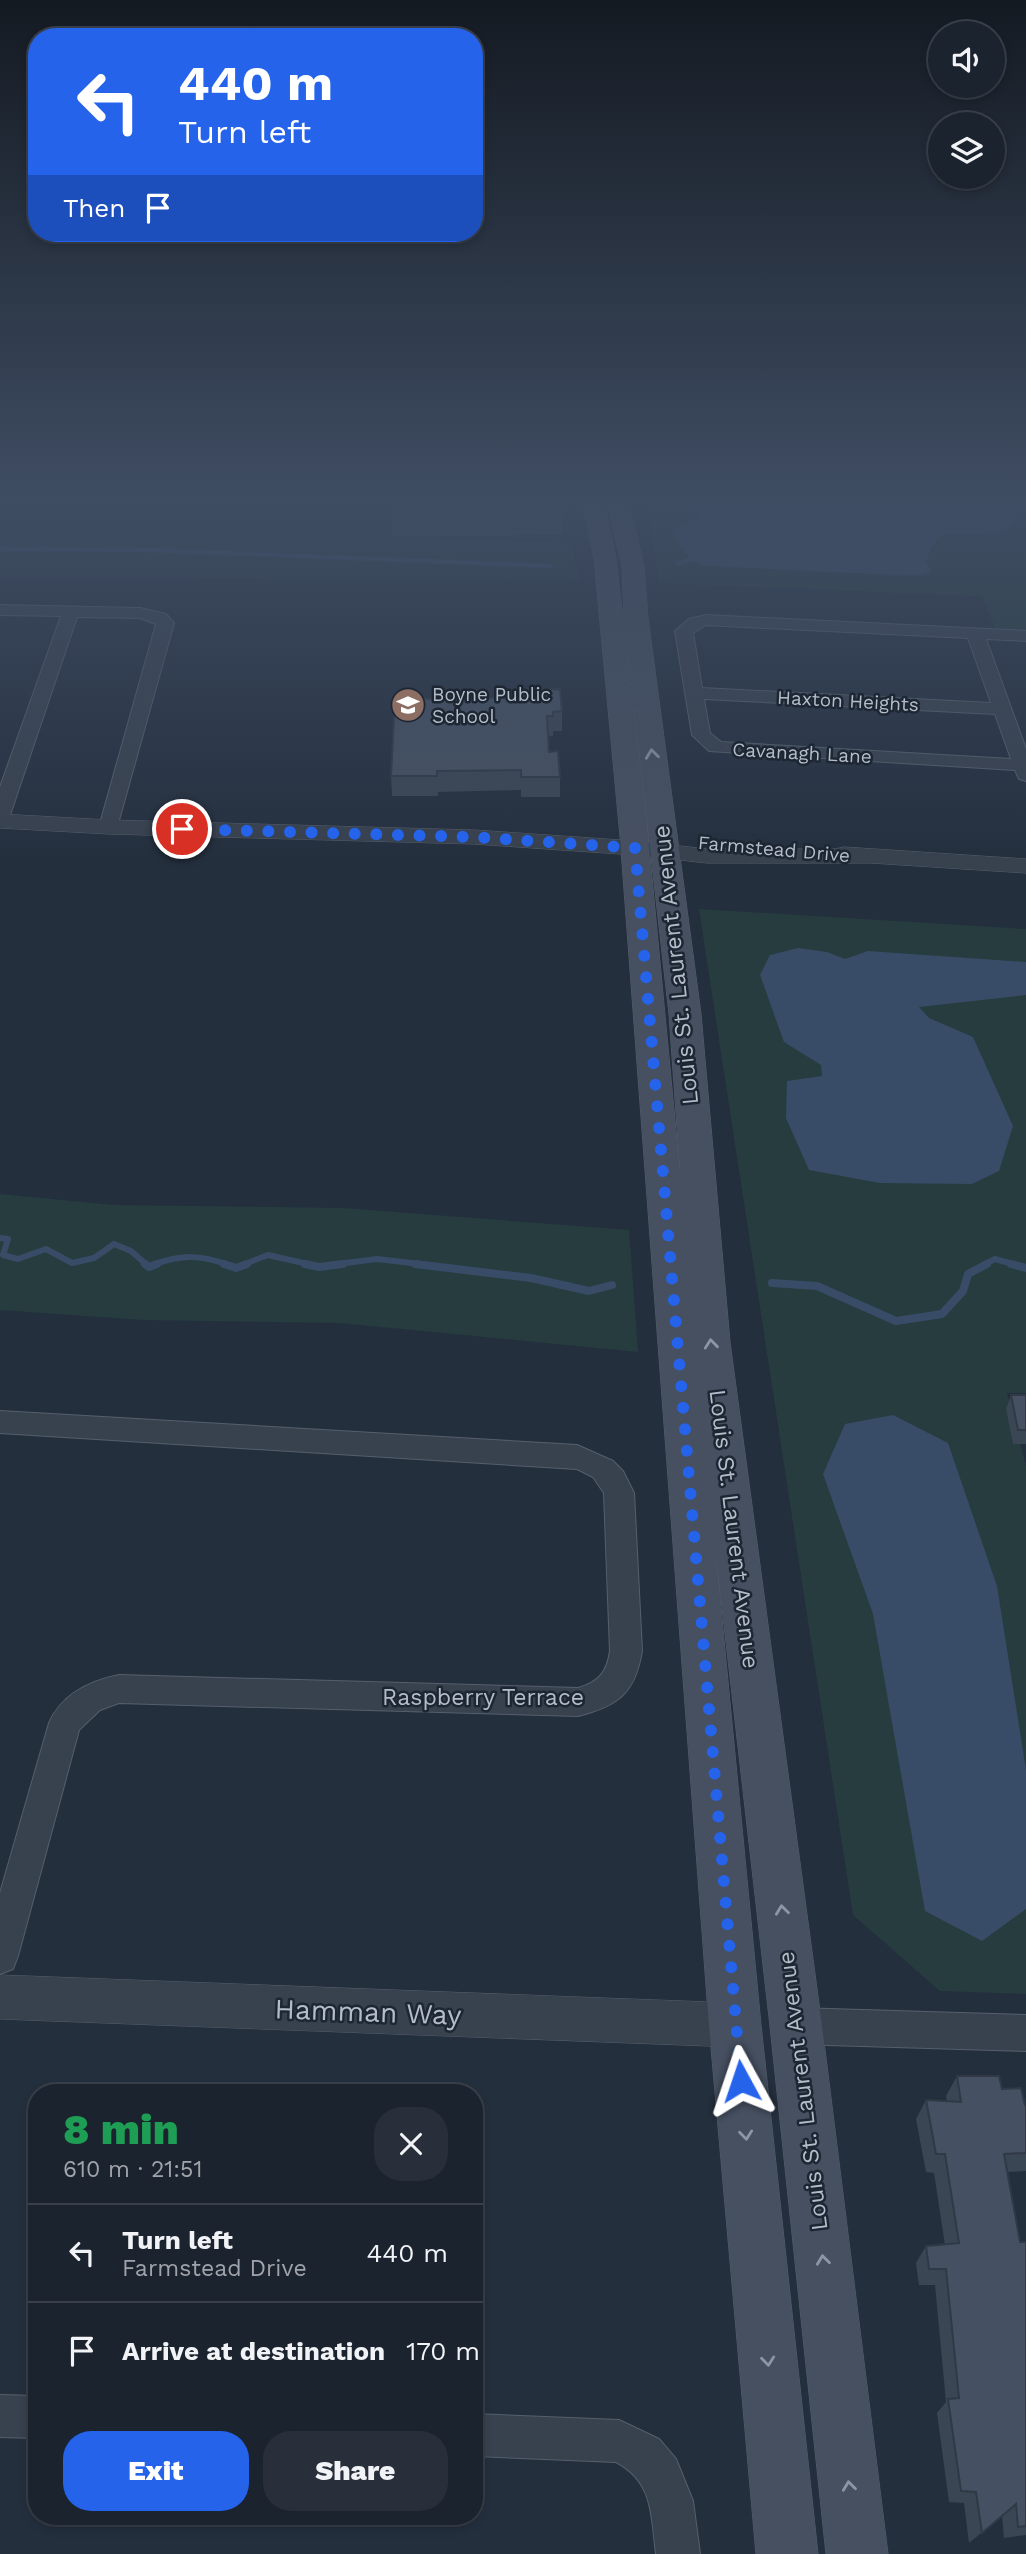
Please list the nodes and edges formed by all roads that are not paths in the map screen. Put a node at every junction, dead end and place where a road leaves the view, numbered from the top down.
1 (67, 622) edge
2 (164, 622) edge
3 (615, 622) edge
4 (636, 622) edge
5 (698, 622) edge
6 (748, 622) edge
7 (975, 634) junction
8 (1026, 636) edge
9 (694, 693) junction
10 (1003, 709) junction
11 (1024, 770) edge
12 (0, 815) edge
13 (0, 821) edge
14 (109, 827) junction
15 (649, 843) junction
16 (1026, 866) edge
17 (0, 1422) edge
18 (0, 1956) edge
19 (0, 1997) edge
20 (735, 2025) junction
21 (796, 2026) junction
22 (1026, 2033) edge
23 (0, 2416) edge
24 (28, 2417) edge
25 (483, 2435) edge
26 (678, 2554) edge
27 (787, 2554) edge
28 (856, 2554) edge

1 - 12 street
2 - 14 street
3 - 15 main road, Louis St. Laurent Avenue
15 -> 4 main road, Louis St. Laurent Avenue
5 - 9 street, Cavanagh Lane
6 - 7 street, Cavanagh Lane
7 - 8 street, Cavanagh Lane
7 - 10 street
9 - 10 street, Haxton Heights
9 - 11 street, Cavanagh Lane
10 - 11 street
13 - 14 street, Farmstead Drive
14 - 15 street, Farmstead Drive
15 - 16 street, Farmstead Drive
15 - 20 main road, Louis St. Laurent Avenue
21 -> 15 main road, Louis St. Laurent Avenue
17 - 18 street, Raspberry Terrace
19 - 20 street, Hamman Way
20 -> 27 main road, Louis St. Laurent Avenue
21 - 22 street
28 -> 21 main road, Louis St. Laurent Avenue
23 - 24 street
25 - 26 street

